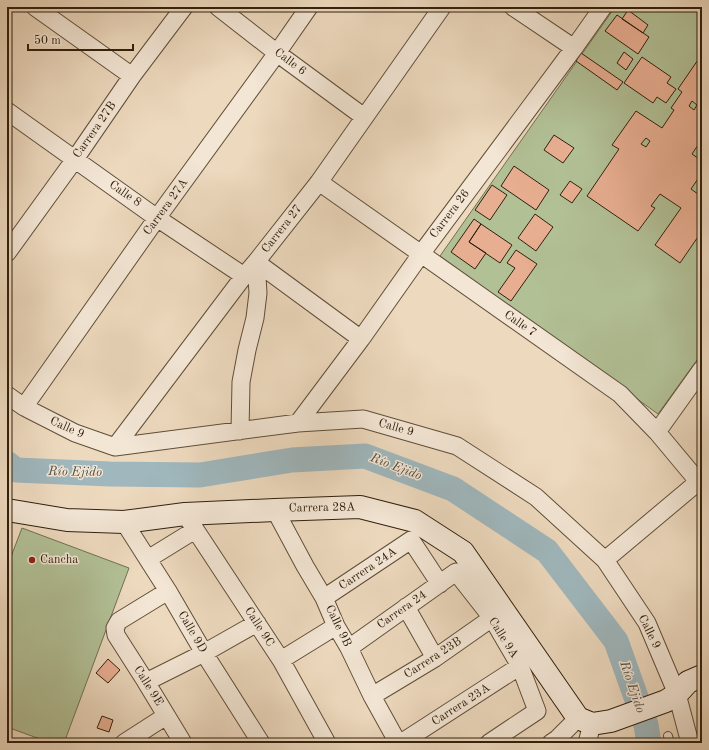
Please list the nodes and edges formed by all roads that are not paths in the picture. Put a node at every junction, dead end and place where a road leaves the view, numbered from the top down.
1 (35, 7) edge
2 (184, 7) edge
3 (218, 7) edge
4 (309, 7) edge
5 (442, 7) edge
6 (513, 7) edge
7 (603, 7) edge
8 (574, 48) junction
9 (277, 53) junction
10 (132, 76) junction
11 (7, 111) edge
12 (364, 117) junction
13 (75, 159) junction
14 (319, 182) junction
15 (157, 218) junction
16 (12, 234) edge
17 (7, 253) edge
18 (421, 254) junction
19 (256, 262) junction
20 (244, 276) junction
21 (361, 339) junction
22 (702, 369) edge
23 (7, 395) edge
24 (24, 407) junction
25 (298, 423) junction
26 (240, 431) junction
27 (657, 432) junction
28 (115, 447) junction
29 (700, 484) edge
30 (7, 510) edge
31 (275, 510) junction
32 (124, 522) junction
33 (190, 522) junction
34 (148, 559) junction
35 (604, 560) junction
36 (456, 572) joint
37 (440, 584) junction
38 (168, 591) junction
39 (324, 598) junction
40 (406, 607) junction
41 (492, 618) junction
42 (257, 623) junction
43 (336, 626) junction
44 (349, 648) junction
45 (204, 653) junction
46 (435, 658) junction
47 (281, 660) junction
48 (520, 666) junction
49 (702, 676) edge
50 (146, 682) junction
51 (702, 690) edge
52 (678, 694) junction
53 (372, 696) junction
54 (166, 716) junction
55 (592, 726) edge
56 (493, 742) edge
57 (124, 743) edge
58 (183, 743) edge
59 (261, 743) edge
60 (327, 743) edge
61 (400, 743) edge
62 (551, 743) edge
63 (690, 743) edge

1 - 10 street
2 - 10 street, Carrera 27B
3 - 9 street, Calle 6
4 - 9 street, Carrera 27A
5 - 12 street, Carrera 27
6 - 8 street
7 - 8 street, Carrera 26
8 - 18 street, Carrera 26
9 - 12 street, Calle 6
9 - 15 street, Carrera 27A
10 - 13 street, Carrera 27B
11 - 13 street, Calle 8
12 - 14 street, Carrera 27
13 - 15 street, Calle 8
13 - 16 street, Carrera 27B
14 - 18 street, Calle 7
14 - 19 street, Carrera 27
15 - 20 street, Calle 8
15 - 24 street, Carrera 27A
16 - 17 street, Carrera 27B
18 - 21 street, Carrera 26
18 - 27 street, Calle 7
19 - 20 street, Carrera 27
19 - 21 street
19 - 26 street
20 - 28 street, Carrera 27
21 - 25 street, Carrera 26
22 - 27 street
23 - 24 street, Calle 9
24 - 28 street, Calle 9
25 - 26 street, Calle 9
25 - 35 street, Calle 9
26 - 28 street, Calle 9
27 - 29 street, Calle 7
29 - 35 street
30 - 32 street, Carrera 28A
31 - 33 street, Carrera 28A
31 - 39 street, Calle 9B
31 - 55 street, Carrera 28A
32 - 33 street, Carrera 28A
32 - 34 street, Calle 9D
33 - 34 street
33 - 42 street, Calle 9C
34 - 38 street, Calle 9D
35 - 52 street, Calle 9
36 - 37 street, Carrera 24
36 - 41 street, Calle 9A
37 - 39 street, Carrera 24A
37 - 40 street, Carrera 24
38 - 45 street, Calle 9D
38 - 50 street, Calle 9E
39 - 43 street, Calle 9B
40 - 44 street, Carrera 24
40 - 46 street
41 - 46 street, Carrera 23B
41 - 48 street, Calle 9A
42 - 45 street
42 - 47 street, Calle 9C
43 - 44 street, Calle 9B
43 - 47 street
44 - 53 street, Calle 9B
45 - 50 street
45 - 59 street, Calle 9D
46 - 53 street, Carrera 23B
47 - 60 street, Calle 9C
48 - 56 street, Calle 9A
48 - 61 street, Carrera 23A
49 - 52 street
50 - 54 street, Calle 9E
51 - 52 street
52 - 55 street
52 - 63 street, Calle 9
53 - 61 street, Calle 9B
54 - 57 street
54 - 58 street, Calle 9E
55 - 62 street

